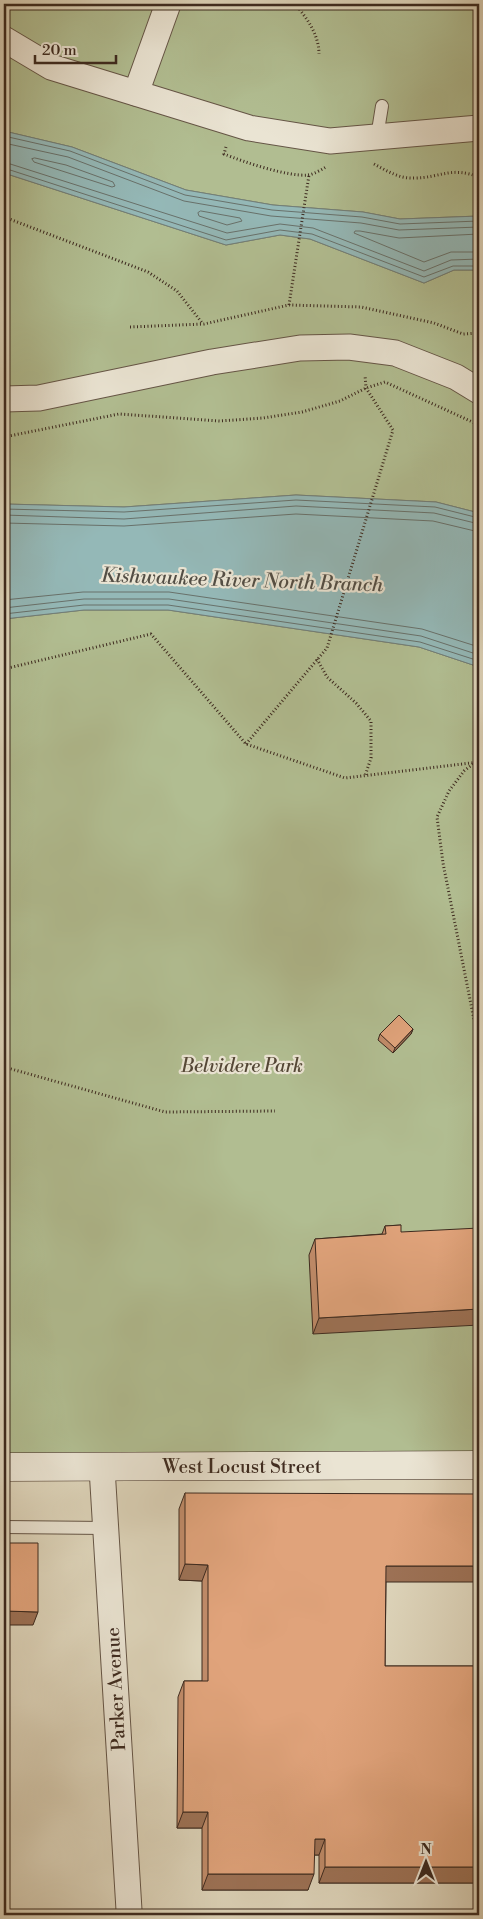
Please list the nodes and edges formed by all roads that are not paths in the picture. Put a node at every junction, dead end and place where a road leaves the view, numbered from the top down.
1 (168, 4) edge
2 (4, 39) edge
3 (136, 93) junction
4 (382, 106) dead end
5 (479, 128) edge
6 (377, 137) junction
7 (479, 391) edge
8 (4, 399) edge
9 (479, 1466) edge
10 (4, 1467) edge
11 (102, 1468) junction
12 (4, 1527) edge
13 (106, 1528) junction
14 (129, 1910) dead end

1 - 3 street
2 - 3 street
3 - 6 street
4 - 6 lane
5 - 6 street
7 - 8 street
9 - 11 street, West Locust Street
10 - 11 street, West Locust Street
11 - 13 street, Parker Avenue
12 - 13 lane
13 - 14 street, Parker Avenue

